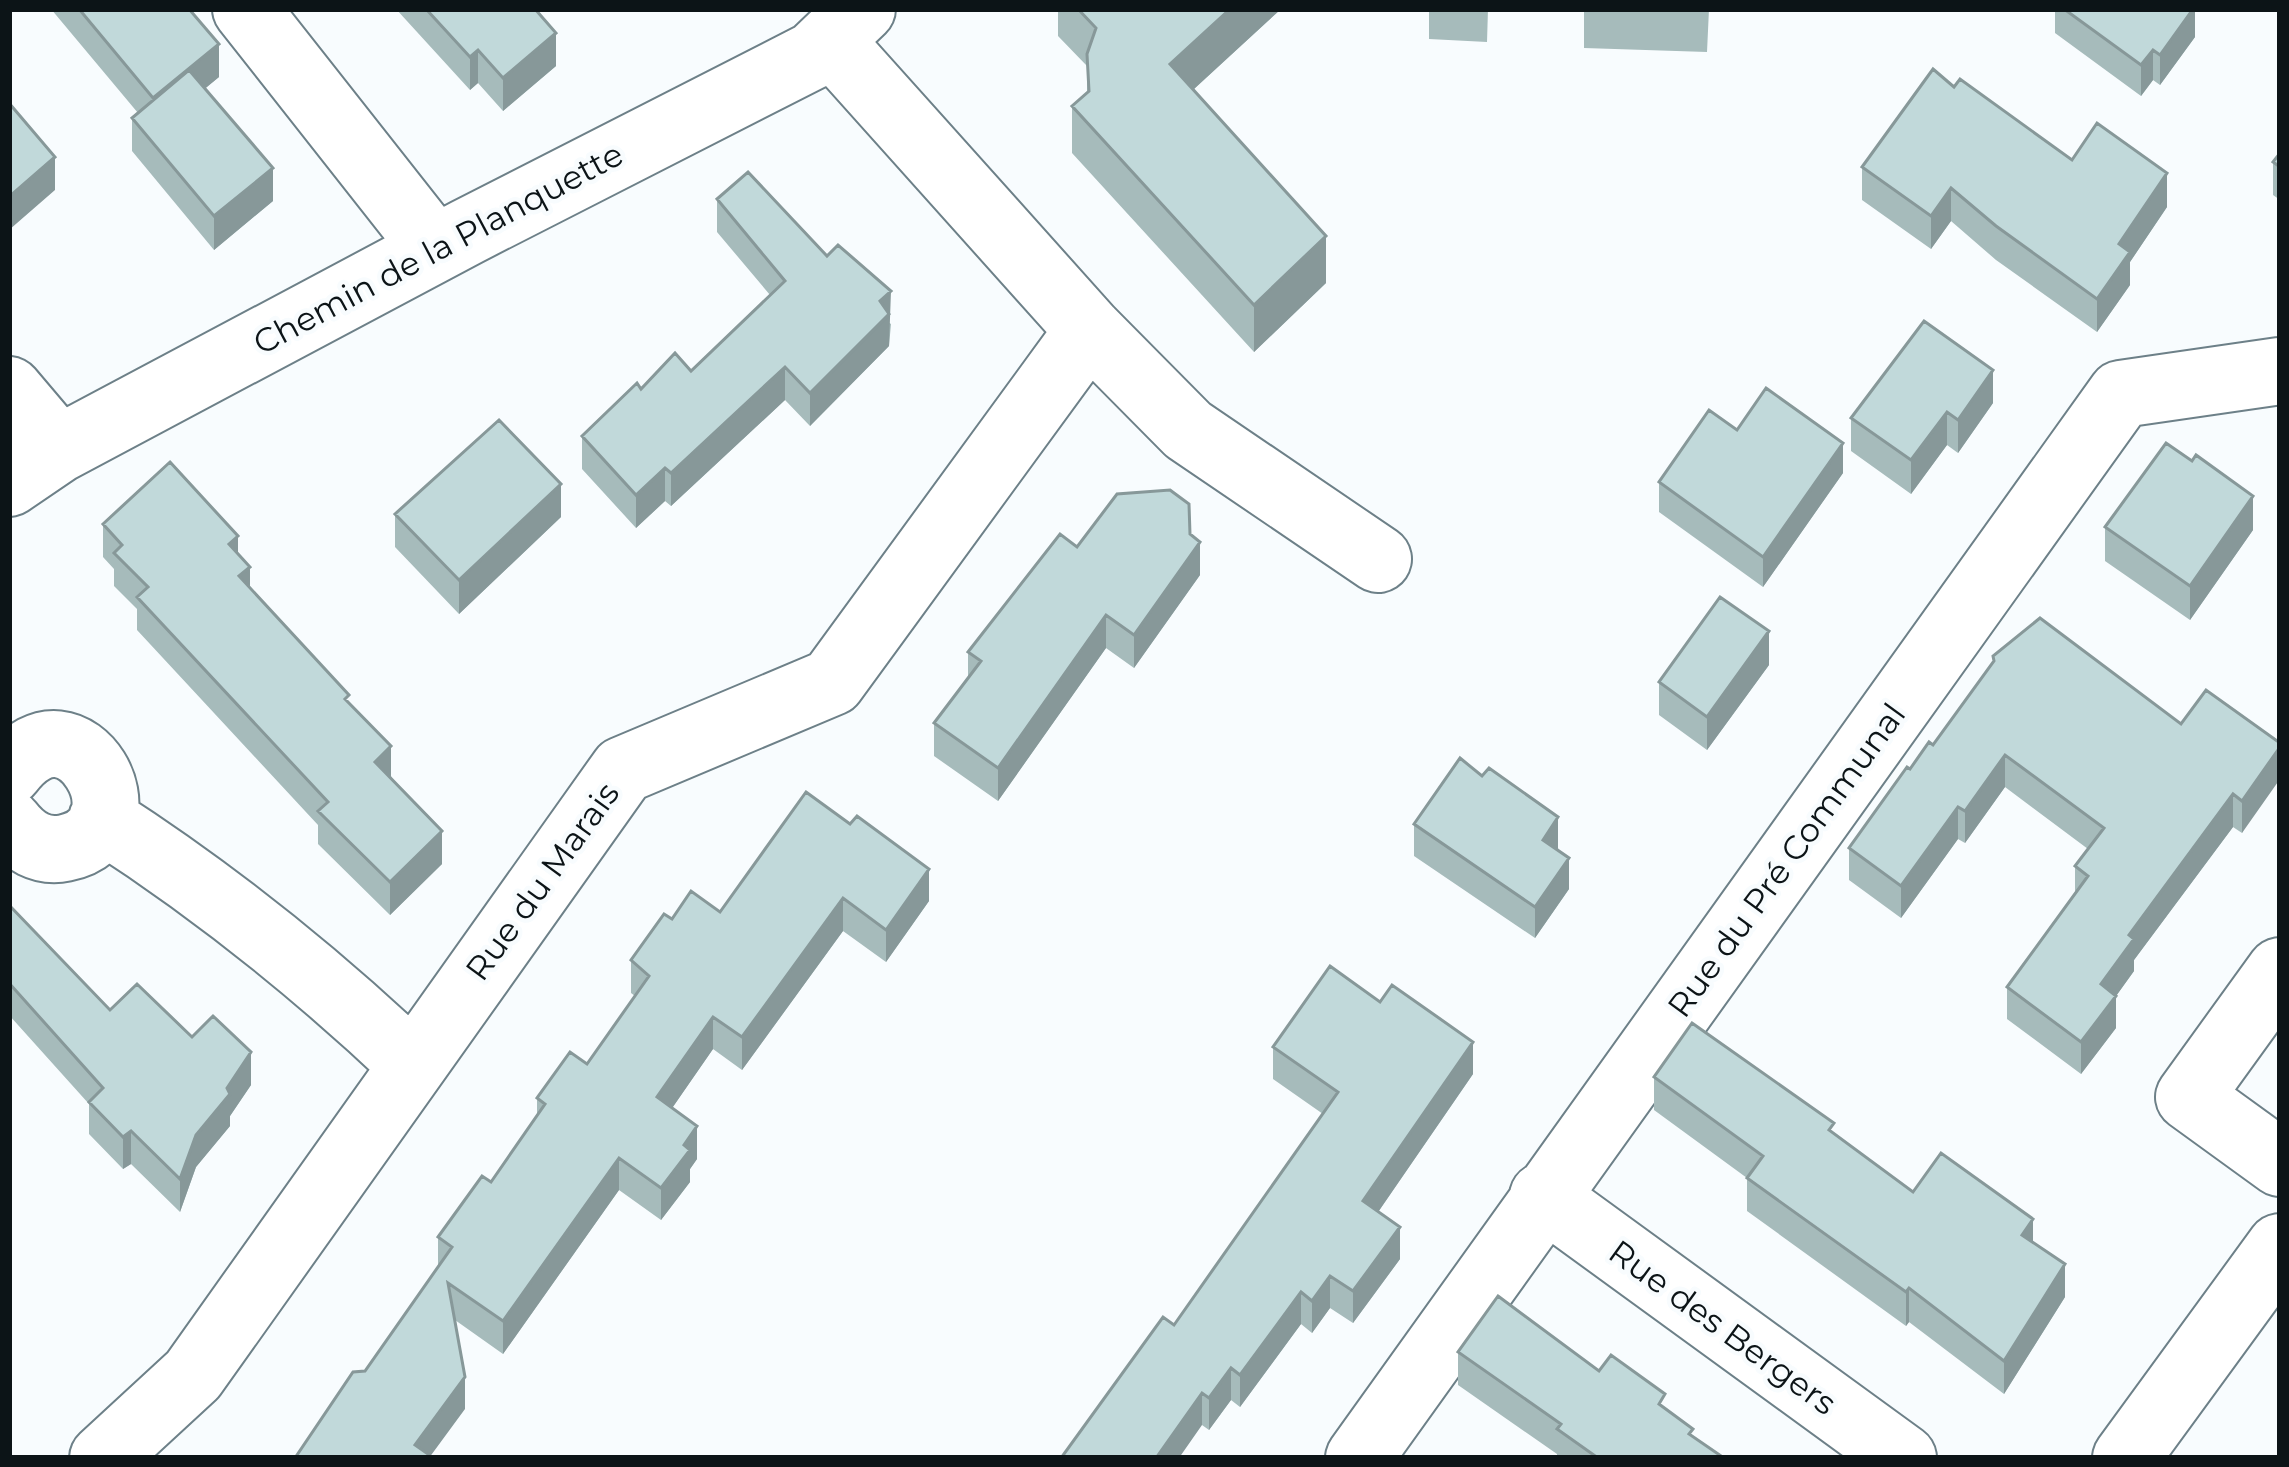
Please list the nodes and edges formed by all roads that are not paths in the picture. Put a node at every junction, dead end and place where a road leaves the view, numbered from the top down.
1 (246, 9) edge
2 (846, 25) edge
3 (435, 249) junction
4 (1089, 331) junction
5 (2280, 371) edge
6 (9, 390) edge
7 (34, 466) edge
8 (1378, 559) dead end
9 (9, 772) edge
10 (102, 819) junction
11 (9, 823) edge
12 (2280, 971) edge
13 (411, 1063) junction
14 (2280, 1163) edge
15 (1543, 1196) junction
16 (2280, 1247) edge
17 (103, 1458) edge
18 (1359, 1458) edge
19 (1904, 1458) edge
20 (2126, 1458) edge

1 - 3 street
2 - 3 street, Chemin de la Planquette
2 - 4 street
3 - 7 street, Chemin de la Planquette
4 - 8 street
4 - 13 street, Rue du Marais
5 - 15 street, Rue du Pré Communal
6 - 7 street
9 - 10 street
10 - 11 street
10 - 13 street
12 - 14 street
13 - 17 street, Rue du Marais
15 - 18 street, Rue du Pré Communal
15 - 19 street, Rue des Bergers
16 - 20 street

